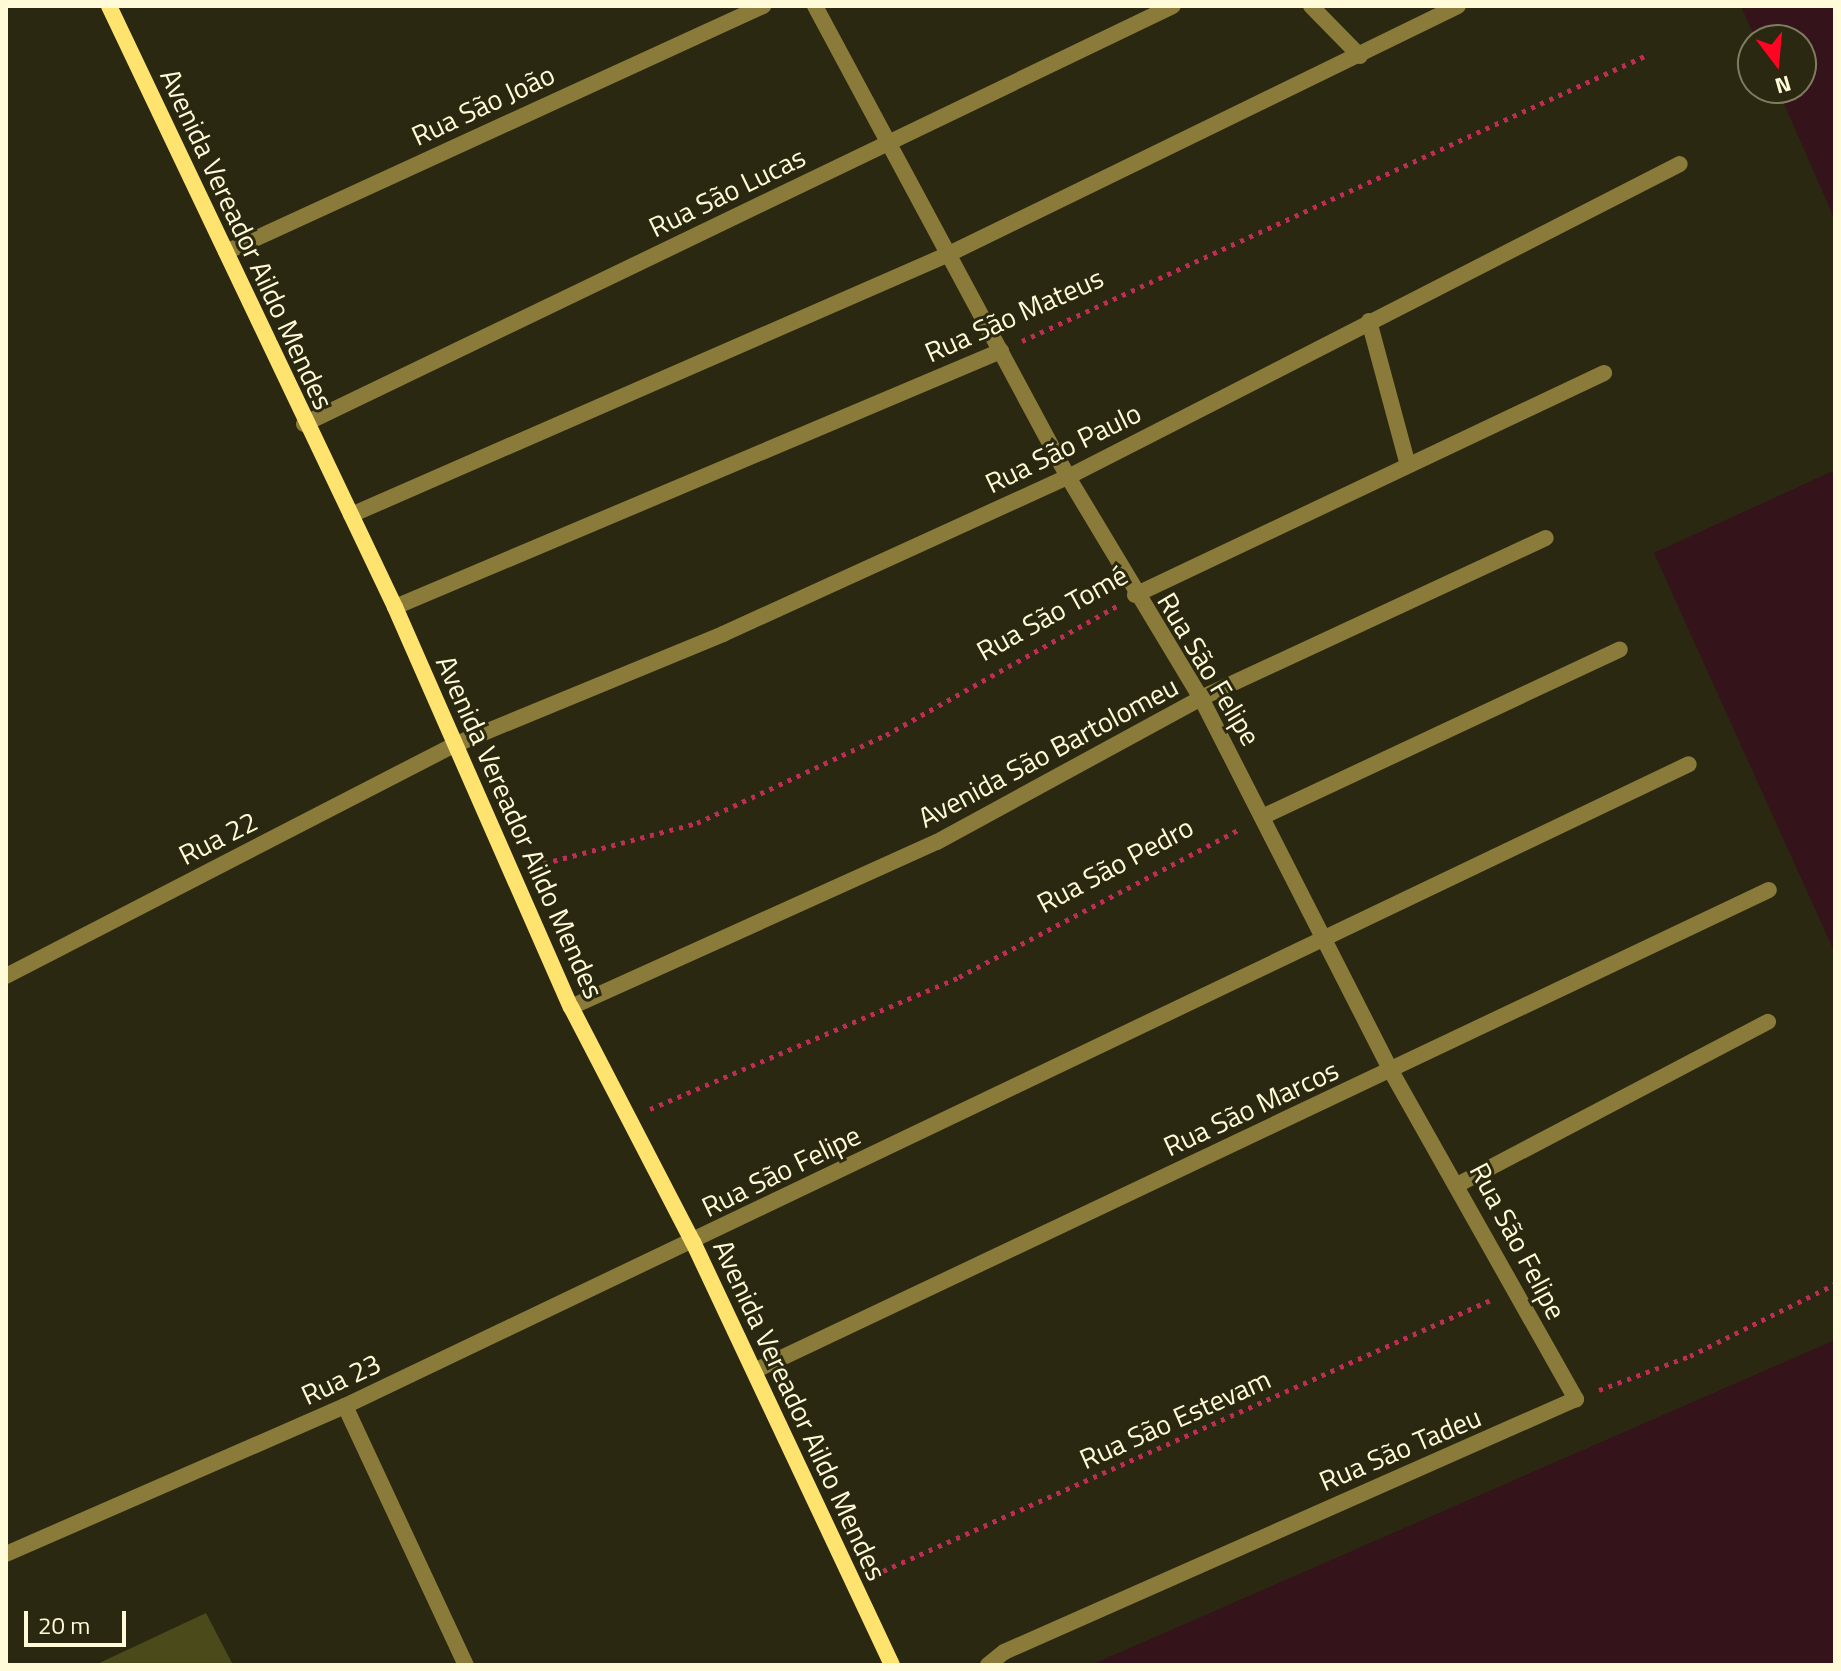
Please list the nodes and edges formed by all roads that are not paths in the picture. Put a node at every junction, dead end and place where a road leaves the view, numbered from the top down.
1 (109, 6) edge
2 (763, 6) edge
3 (815, 6) edge
4 (1173, 6) edge
5 (1311, 6) edge
6 (1458, 6) edge
7 (1360, 56) junction
8 (889, 142) junction
9 (1680, 164) dead end
10 (226, 252) junction
11 (949, 254) junction
12 (1369, 321) junction
13 (1001, 351) junction
14 (1604, 373) dead end
15 (304, 424) junction
16 (1407, 462) junction
17 (1068, 477) junction
18 (351, 515) junction
19 (1546, 538) dead end
20 (1135, 595) junction
21 (395, 607) junction
22 (1620, 649) dead end
23 (1201, 698) junction
24 (454, 745) junction
25 (1689, 764) dead end
26 (1262, 817) junction
27 (1769, 890) dead end
28 (1325, 939) junction
29 (6, 976) edge
30 (571, 1007) junction
31 (1768, 1022) dead end
32 (1391, 1071) junction
33 (1459, 1184) junction
34 (693, 1242) junction
35 (754, 1371) junction
36 (1576, 1399) joint
37 (345, 1406) junction
38 (6, 1554) edge
39 (466, 1665) edge
40 (892, 1665) edge
41 (988, 1665) edge

1 - 10 street, Avenida Vereador Aildo Mendes
2 - 10 street, Rua São João
3 - 8 street, Rua São Felipe
4 - 8 street, Rua São Lucas
5 - 7 street
6 - 7 street
7 - 11 street
8 - 11 street, Rua São Felipe
8 - 15 street, Rua São Lucas
9 - 12 street, Rua São Paulo
10 - 15 street, Avenida Vereador Aildo Mendes
11 - 13 street, Rua São Felipe
11 - 18 street
12 - 16 street
12 - 17 street, Rua São Paulo
13 - 17 street, Rua São Felipe
13 - 21 street, Rua São Mateus
14 - 16 street, Rua São Tomé
15 - 18 street, Avenida Vereador Aildo Mendes
16 - 20 street, Rua São Tomé
17 - 20 street, Rua São Felipe
17 - 24 street, Rua São Paulo
18 - 21 street, Avenida Vereador Aildo Mendes
19 - 23 street, Avenida São Bartolomeu
20 - 23 street, Rua São Felipe
21 - 24 street, Avenida Vereador Aildo Mendes
22 - 26 street
23 - 26 street, Rua São Felipe
23 - 30 street, Avenida São Bartolomeu
24 - 29 street, Rua 22
24 - 30 street, Avenida Vereador Aildo Mendes
25 - 28 street, Rua São Felipe
26 - 28 street, Rua São Felipe
27 - 32 street, Rua São Marcos
28 - 32 street, Rua São Felipe
28 - 34 street, Rua São Felipe
30 - 34 street, Avenida Vereador Aildo Mendes
31 - 33 street
32 - 33 street, Rua São Felipe
32 - 35 street, Rua São Marcos
33 - 36 street, Rua São Felipe
34 - 35 street, Avenida Vereador Aildo Mendes
34 - 37 street, Rua 23
35 - 40 street, Avenida Vereador Aildo Mendes
36 - 41 street, Rua São Tadeu
37 - 38 street, Rua 23
37 - 39 street

